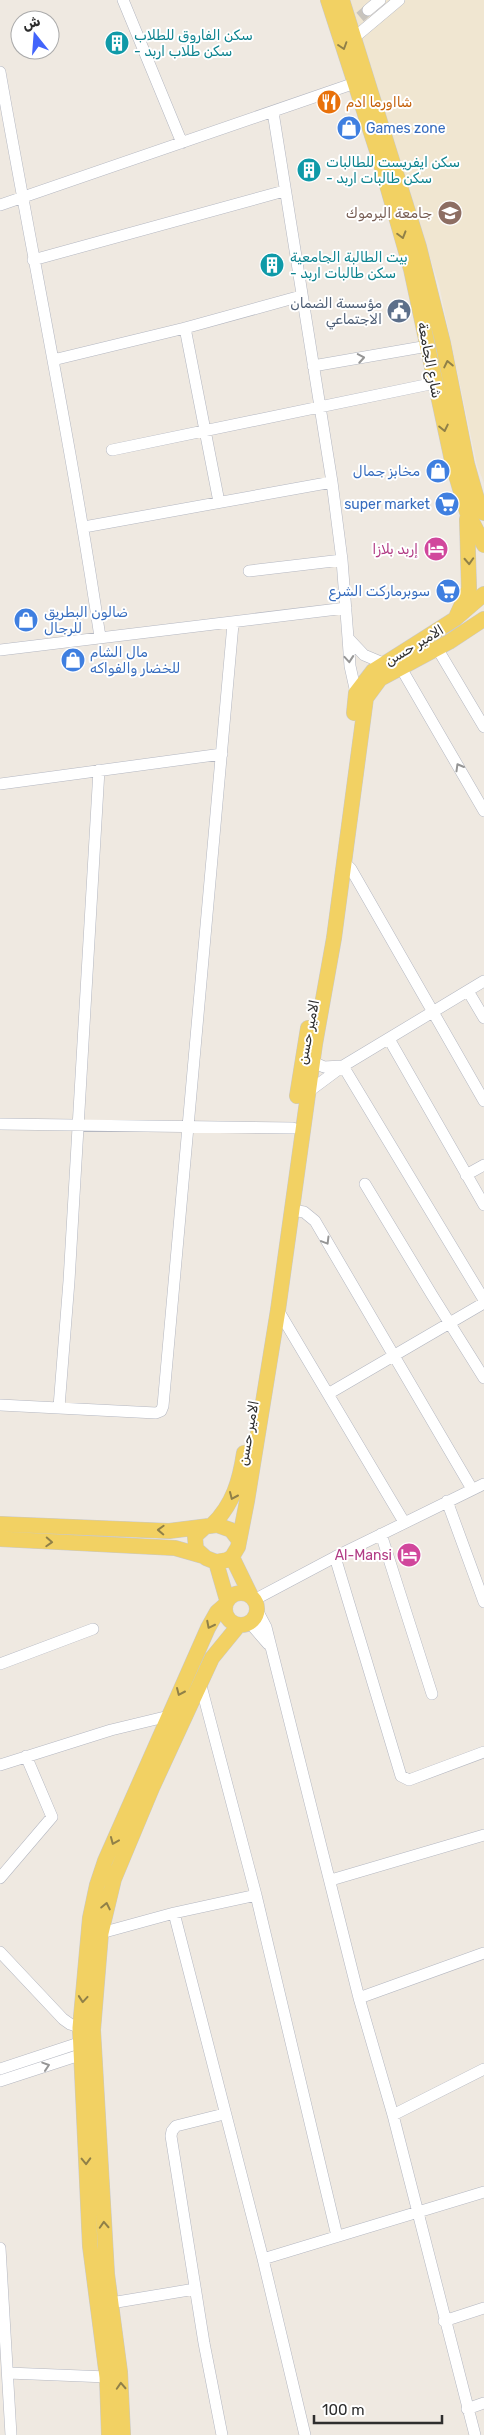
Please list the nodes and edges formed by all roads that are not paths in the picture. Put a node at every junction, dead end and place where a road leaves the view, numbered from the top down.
1 (328, 0) edge
2 (342, 0) edge
3 (380, 0) edge
4 (398, 0) edge
5 (127, 1) edge
6 (358, 22) junction
7 (0, 72) edge
8 (355, 83) junction
9 (273, 112) junction
10 (182, 143) junction
11 (284, 191) junction
12 (22, 197) junction
13 (0, 205) edge
14 (33, 260) junction
15 (301, 296) junction
16 (185, 328) junction
17 (428, 346) junction
18 (53, 360) junction
19 (312, 366) junction
20 (435, 383) junction
21 (320, 408) junction
22 (205, 431) junction
23 (112, 450) dead end
24 (332, 482) junction
25 (219, 502) junction
26 (467, 512) junction
27 (484, 513) edge
28 (84, 527) junction
29 (484, 545) edge
30 (342, 560) junction
31 (249, 571) dead end
32 (484, 594) edge
33 (346, 608) junction
34 (455, 620) junction
35 (483, 620) edge
36 (233, 624) junction
37 (100, 637) junction
38 (348, 638) junction
39 (438, 648) junction
40 (0, 650) edge
41 (383, 663) junction
42 (401, 668) junction
43 (356, 693) junction
44 (484, 727) edge
45 (222, 754) junction
46 (99, 770) junction
47 (0, 784) edge
48 (484, 810) edge
49 (343, 861) junction
50 (484, 980) edge
51 (468, 991) junction
52 (434, 1012) junction
53 (484, 1018) edge
54 (389, 1038) junction
55 (313, 1062) junction
56 (344, 1066) junction
57 (308, 1092) junction
58 (484, 1100) edge
59 (0, 1124) edge
60 (78, 1126) junction
61 (190, 1128) junction
62 (293, 1128) junction
63 (484, 1165) edge
64 (466, 1175) junction
65 (365, 1184) dead end
66 (484, 1205) edge
67 (288, 1209) junction
68 (484, 1301) edge
69 (278, 1310) junction
70 (450, 1323) junction
71 (395, 1355) junction
72 (484, 1378) edge
73 (328, 1394) junction
74 (0, 1405) edge
75 (59, 1407) junction
76 (484, 1484) edge
77 (472, 1489) junction
78 (447, 1501) junction
79 (404, 1522) junction
80 (0, 1524) edge
81 (209, 1526) junction
82 (381, 1534) junction
83 (0, 1539) edge
84 (238, 1539) junction
85 (232, 1557) junction
86 (335, 1557) junction
87 (208, 1558) junction
88 (226, 1602) junction
89 (484, 1602) edge
90 (250, 1611) junction
91 (93, 1629) dead end
92 (0, 1664) edge
93 (200, 1682) junction
94 (432, 1694) dead end
95 (169, 1716) junction
96 (161, 1732) junction
97 (175, 1740) junction
98 (484, 1752) edge
99 (26, 1756) junction
100 (0, 1764) edge
101 (484, 1835) edge
102 (0, 1878) edge
103 (331, 1880) junction
104 (256, 1895) junction
105 (174, 1913) junction
106 (101, 1933) junction
107 (0, 1952) edge
108 (484, 1953) edge
109 (359, 1998) junction
110 (87, 2041) junction
111 (0, 2069) edge
112 (484, 2069) edge
113 (0, 2081) edge
114 (224, 2114) junction
115 (393, 2116) junction
116 (484, 2192) edge
117 (417, 2214) junction
118 (337, 2236) junction
119 (0, 2248) edge
120 (263, 2259) junction
121 (1, 2274) edge
122 (195, 2290) junction
123 (111, 2303) junction
124 (484, 2308) edge
125 (444, 2321) junction
126 (8, 2373) junction
127 (107, 2378) junction
128 (484, 2403) edge
129 (467, 2408) junction
130 (10, 2435) edge
131 (109, 2435) edge
132 (123, 2435) edge
133 (222, 2435) edge
134 (305, 2435) edge
135 (475, 2435) edge

1 -> 8 main road, شارع الجامعة
2 - 6 main road, شارع الجامعة
3 - 6 street
4 - 6 street
5 - 10 street
27 -> 6 main road, شارع الجامعة
7 - 12 street
8 - 9 street
8 -> 17 main road, شارع الجامعة
9 - 10 street
9 - 11 street
10 - 12 street
11 - 14 street
11 - 15 street
12 - 13 street
12 - 14 street
14 - 18 street
15 - 16 street
15 - 19 street
16 - 18 street
16 - 22 street
19 -> 17 street
17 - 20 main road, شارع الجامعة
18 - 28 street
19 - 21 street
20 - 21 street
20 -> 26 main road, شارع الجامعة
21 - 22 street
21 - 24 street
22 - 23 street
22 - 25 street
24 - 25 street
24 - 30 street
25 - 28 street
26 - 29 main road, شارع الجامعة
26 -> 34 main road
28 - 37 street
30 - 31 street
30 - 33 street
32 - 34 main road, الامير حسن
33 - 36 street
33 - 38 street
34 - 41 main road, الامير حسن
35 - 39 main road, الامير حسن
36 - 37 street
36 - 45 street
37 - 40 street
38 - 41 street
38 -> 43 street
39 - 42 main road, الامير حسن
39 - 44 street
41 - 43 main road, الامير حسن
48 -> 42 street
42 - 49 main road, الامير حسن
43 - 62 main road, الامير حسن
45 - 46 street
45 - 61 street
46 - 47 street
46 - 60 street
49 - 52 street
49 - 55 main road, الامير حسن
50 - 51 street
51 - 52 street
51 - 53 street
52 - 54 street
52 - 58 street
54 - 56 street
54 - 64 street
55 - 56 street
55 - 57 main road, الامير حسن
56 - 57 street
56 - 68 street
57 - 67 main road, الامير حسن
59 - 60 street
60 - 61 street
60 - 75 street
61 - 62 street
61 - 75 street
62 - 67 main road, الامير حسن
63 - 64 street
64 - 66 street
65 - 70 street
67 - 69 main road, الامير حسن
67 -> 71 street
67 -> 81 main road, الامير حسن
68 - 70 street
69 - 73 street
69 - 84 main road, الامير حسن
70 - 71 street
70 - 72 street
71 - 73 street
71 - 77 street
73 - 79 street
74 - 75 street
76 - 77 street
77 - 78 street
78 - 79 street
78 - 89 street
79 - 82 street
81 -> 80 main road
81 - 84 main road
81 - 87 main road, الامير حسن
82 - 86 street
82 - 94 street
83 -> 87 main road
84 - 85 main road
85 - 87 main road
85 - 90 main road
86 - 90 street
86 - 98 street
87 - 88 main road
88 - 90 main road
88 - 90 main road
88 -> 95 main road
90 - 93 main road
90 - 103 street
91 - 92 street
93 - 97 main road
93 - 104 street
95 - 96 main road
95 - 99 street
96 - 97 main road
96 -> 110 main road
106 -> 97 main road
99 - 100 street
99 - 102 street
101 - 103 street
103 - 109 street
104 - 105 street
104 - 118 street
105 - 106 street
105 - 114 street
106 - 110 main road
107 - 110 street
108 - 109 street
109 - 115 street
110 - 111 street
113 -> 110 street
123 -> 110 main road
110 -> 127 main road
112 - 115 street
114 - 120 street
114 - 122 street
115 - 117 street
116 - 117 street
117 - 118 street
117 - 125 street
118 - 120 street
119 - 121 street
120 - 134 street
121 - 126 street
122 - 123 street
122 - 133 street
132 -> 123 main road
124 - 125 street
125 - 129 street
126 - 127 street
126 - 130 street
127 - 131 main road
128 - 129 street
129 - 135 street

